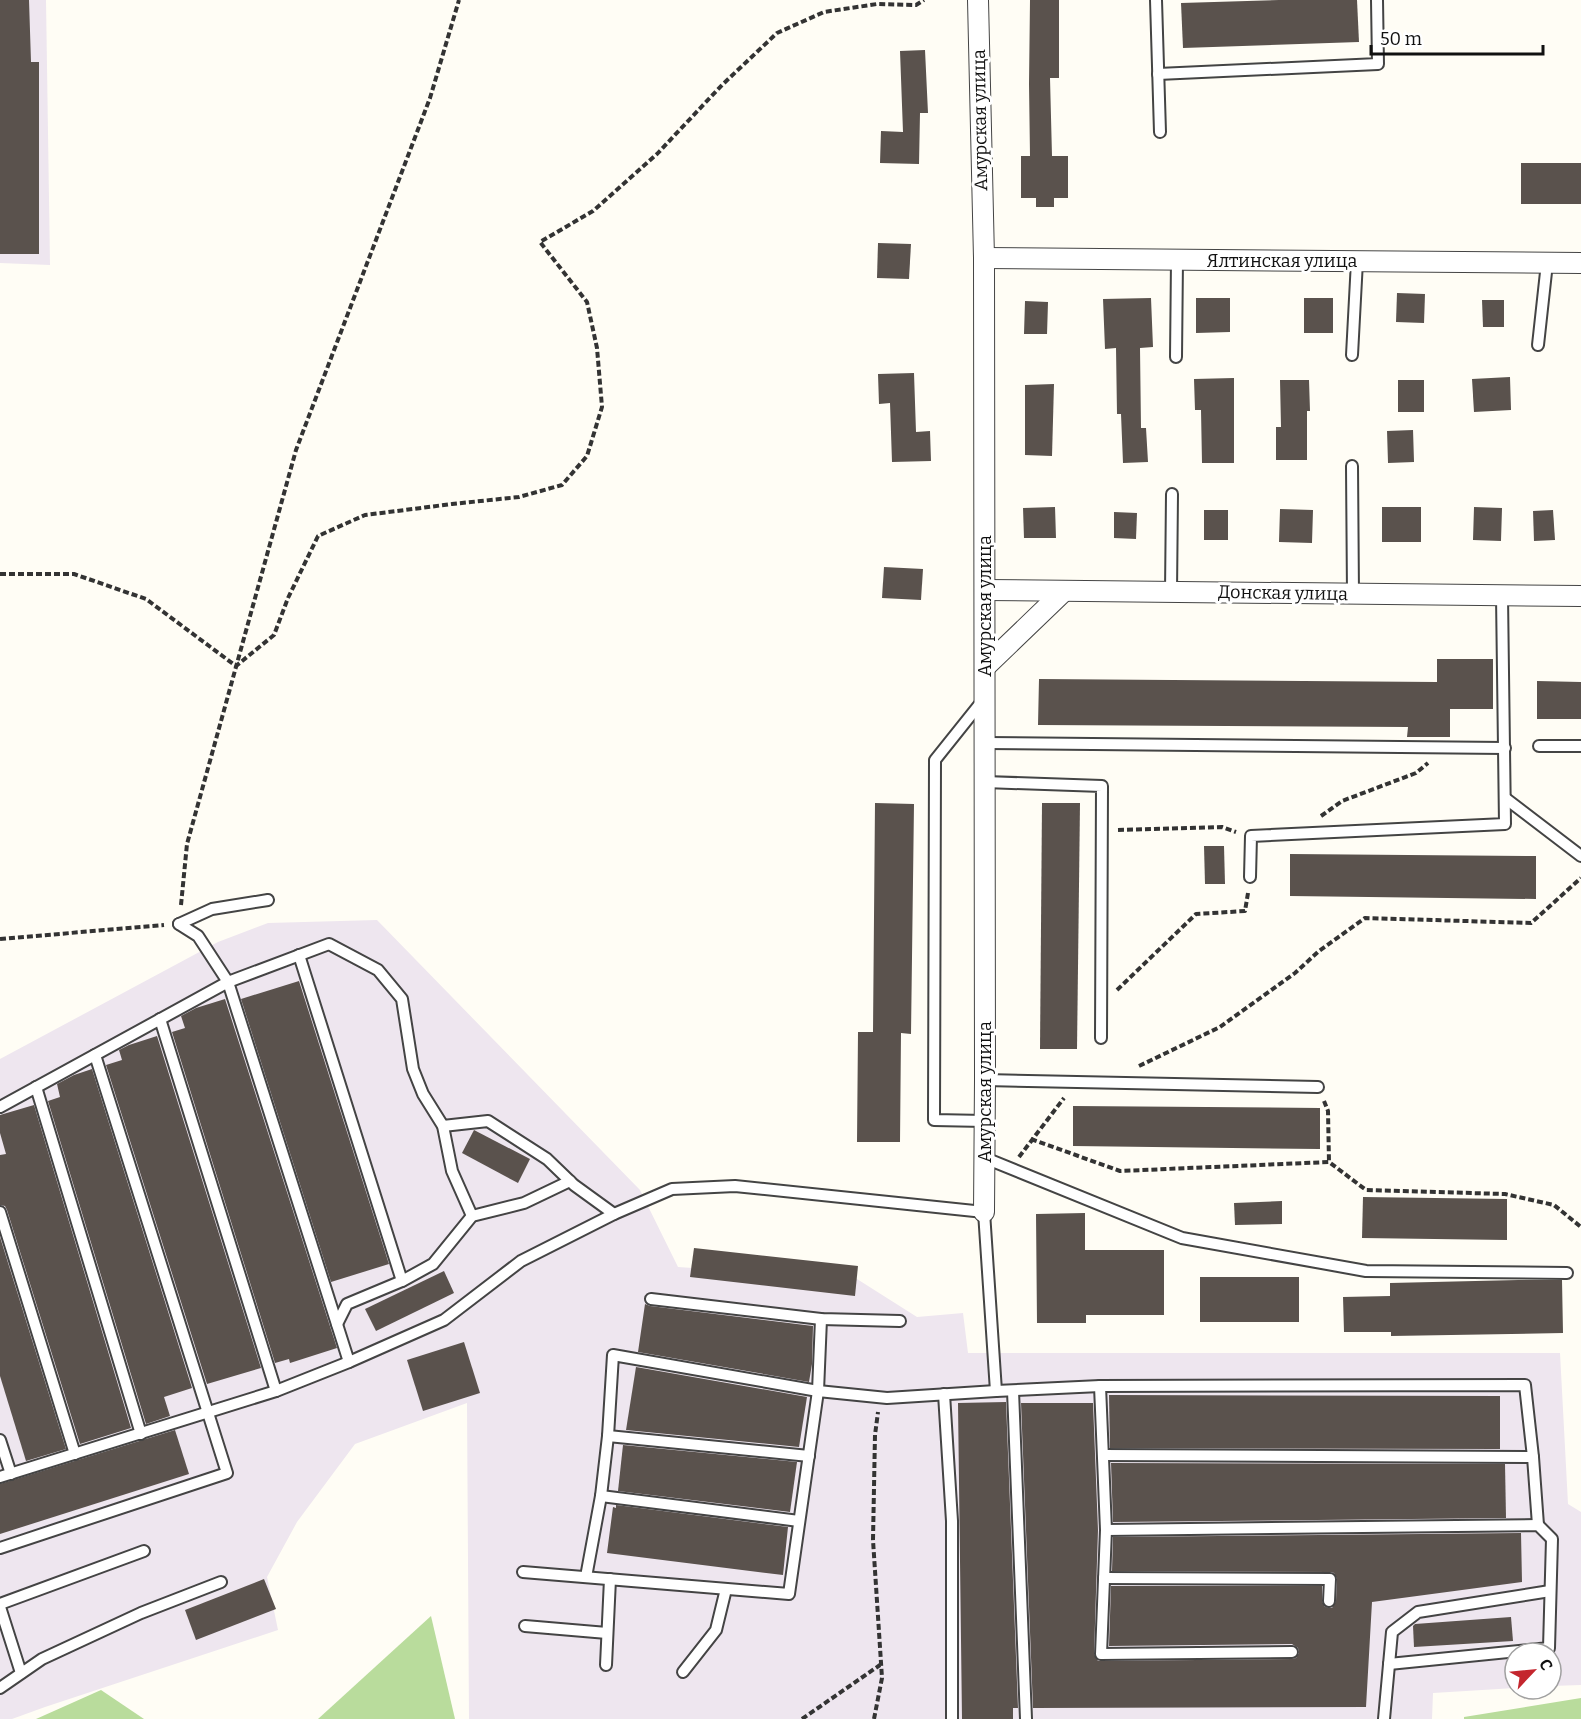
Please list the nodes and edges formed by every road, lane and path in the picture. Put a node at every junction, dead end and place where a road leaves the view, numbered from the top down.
1 (459, 0) edge
2 (924, 0) edge
3 (978, 0) edge
4 (1155, 0) edge
5 (1377, 0) edge
6 (1158, 74) junction
7 (1160, 132) dead end
8 (984, 258) junction
9 (1177, 260) junction
10 (1357, 261) junction
11 (1547, 263) junction
12 (1581, 263) edge
13 (1538, 345) dead end
14 (1352, 355) dead end
15 (1176, 357) dead end
16 (1352, 466) dead end
17 (1172, 494) dead end
18 (0, 574) edge
19 (985, 590) junction
20 (1064, 591) junction
21 (1171, 592) junction
22 (1353, 594) junction
23 (1502, 596) junction
24 (1581, 596) edge
25 (236, 666) junction
26 (985, 667) junction
27 (985, 696) junction
28 (985, 743) junction
29 (1539, 746) dead end
30 (1581, 746) edge
31 (1444, 748) junction
32 (1505, 748) junction
33 (985, 782) junction
34 (1504, 798) junction
35 (1102, 831) junction
36 (1298, 833) junction
37 (1251, 836) junction
38 (1581, 856) edge
39 (1250, 877) joint
40 (1581, 878) edge
41 (268, 900) dead end
42 (179, 924) junction
43 (0, 939) edge
44 (299, 955) junction
45 (228, 982) junction
46 (1101, 1006) junction
47 (160, 1019) junction
48 (1101, 1038) dead end
49 (95, 1055) junction
50 (1137, 1067) dead end
51 (985, 1080) junction
52 (1077, 1082) junction
53 (1318, 1087) joint
54 (36, 1088) junction
55 (0, 1107) edge
56 (985, 1121) junction
57 (443, 1126) junction
58 (1031, 1139) junction
59 (985, 1158) junction
60 (1329, 1162) junction
61 (1011, 1167) junction
62 (570, 1180) junction
63 (0, 1212) edge
64 (984, 1212) junction
65 (614, 1214) junction
66 (472, 1216) junction
67 (1581, 1227) edge
68 (1567, 1273) dead end
69 (402, 1281) junction
70 (651, 1299) dead end
71 (821, 1319) junction
72 (900, 1321) dead end
73 (338, 1324) junction
74 (349, 1362) junction
75 (1100, 1386) junction
76 (996, 1390) junction
77 (276, 1391) junction
78 (818, 1391) junction
79 (1013, 1391) junction
80 (944, 1394) junction
81 (880, 1397) junction
82 (208, 1413) junction
83 (141, 1434) junction
84 (608, 1436) junction
85 (0, 1440) edge
86 (75, 1454) junction
87 (1103, 1455) junction
88 (809, 1456) junction
89 (1533, 1457) junction
90 (6, 1476) edge
91 (601, 1496) junction
92 (799, 1521) junction
93 (1538, 1525) junction
94 (1106, 1530) junction
95 (0, 1548) edge
96 (144, 1551) dead end
97 (524, 1572) dead end
98 (586, 1577) junction
99 (1104, 1578) junction
100 (610, 1579) junction
101 (221, 1582) dead end
102 (726, 1589) junction
103 (1550, 1592) junction
104 (1329, 1601) dead end
105 (0, 1606) edge
106 (525, 1626) dead end
107 (607, 1633) junction
108 (1292, 1652) dead end
109 (1389, 1664) junction
110 (606, 1665) dead end
111 (881, 1665) junction
112 (683, 1672) dead end
113 (21, 1673) junction
114 (0, 1688) edge
115 (802, 1719) edge
116 (874, 1719) edge
117 (952, 1719) edge
118 (1026, 1719) edge
119 (1384, 1719) edge

1 - 25 path
2 - 25 path
3 - 8 street, Амурская улица
4 - 6 lane
5 - 6 lane
6 - 7 lane
8 - 9 street, Ялтинская улица
8 - 19 street, Амурская улица
9 - 10 street, Ялтинская улица
9 - 15 lane
10 - 11 street, Ялтинская улица
10 - 14 lane
11 - 12 street, Ялтинская улица
11 - 13 lane
16 - 22 lane
17 - 21 lane
18 - 25 path
19 - 20 street, Донская улица
19 - 26 street, Амурская улица
20 - 21 street, Донская улица
20 - 26 street
21 - 22 street, Донская улица
22 - 23 street, Донская улица
23 - 24 street, Донская улица
23 - 32 lane
25 - 42 path
26 - 27 street, Амурская улица
27 - 28 street, Амурская улица
27 - 56 lane
28 - 31 lane
28 - 33 street, Амурская улица
29 - 30 lane
31 - 32 lane
31 - 36 path
32 - 34 lane
33 - 35 lane
33 - 51 street, Амурская улица
34 - 36 lane
34 - 38 lane
35 - 37 path
35 - 46 lane
36 - 37 lane
37 - 39 lane
39 - 46 path
40 - 50 path
41 - 42 lane
42 - 43 path
42 - 45 lane
44 - 45 lane
44 - 57 lane
44 - 69 lane
45 - 47 lane
45 - 73 lane
46 - 48 lane
47 - 49 lane
47 - 77 lane
49 - 54 lane
49 - 82 lane
51 - 52 lane
51 - 56 street, Амурская улица
52 - 53 lane
52 - 58 path
53 - 60 path
54 - 55 lane
54 - 83 lane
56 - 59 street, Амурская улица
57 - 62 lane
57 - 66 lane
58 - 60 path
58 - 61 path
59 - 61 lane
59 - 64 street, Амурская улица
60 - 67 path
61 - 68 lane
62 - 65 lane
62 - 66 lane
63 - 86 lane
64 - 65 lane
64 - 76 lane
65 - 74 lane
66 - 69 lane
69 - 73 lane
70 - 71 lane
71 - 72 lane
71 - 78 lane
73 - 74 lane
74 - 77 lane
75 - 79 lane
75 - 87 lane
75 - 89 lane
76 - 79 lane
76 - 80 lane
77 - 82 lane
78 - 81 lane
78 - 84 lane
78 - 88 lane
79 - 118 lane
80 - 81 lane
80 - 117 lane
81 - 111 path
82 - 83 lane
82 - 95 lane
83 - 86 lane
84 - 88 lane
84 - 91 lane
85 - 90 lane
86 - 90 lane
87 - 89 lane
87 - 94 lane
88 - 92 lane
89 - 93 lane
91 - 92 lane
91 - 98 lane
92 - 102 lane
93 - 94 lane
93 - 103 lane
94 - 99 lane
96 - 105 lane
97 - 98 lane
98 - 100 lane
99 - 104 lane
99 - 108 lane
100 - 102 lane
100 - 107 lane
101 - 113 lane
102 - 112 lane
103 - 109 lane
103 - 109 lane
105 - 113 lane
106 - 107 lane
107 - 110 lane
109 - 119 lane
111 - 115 path
111 - 116 path
113 - 114 lane

